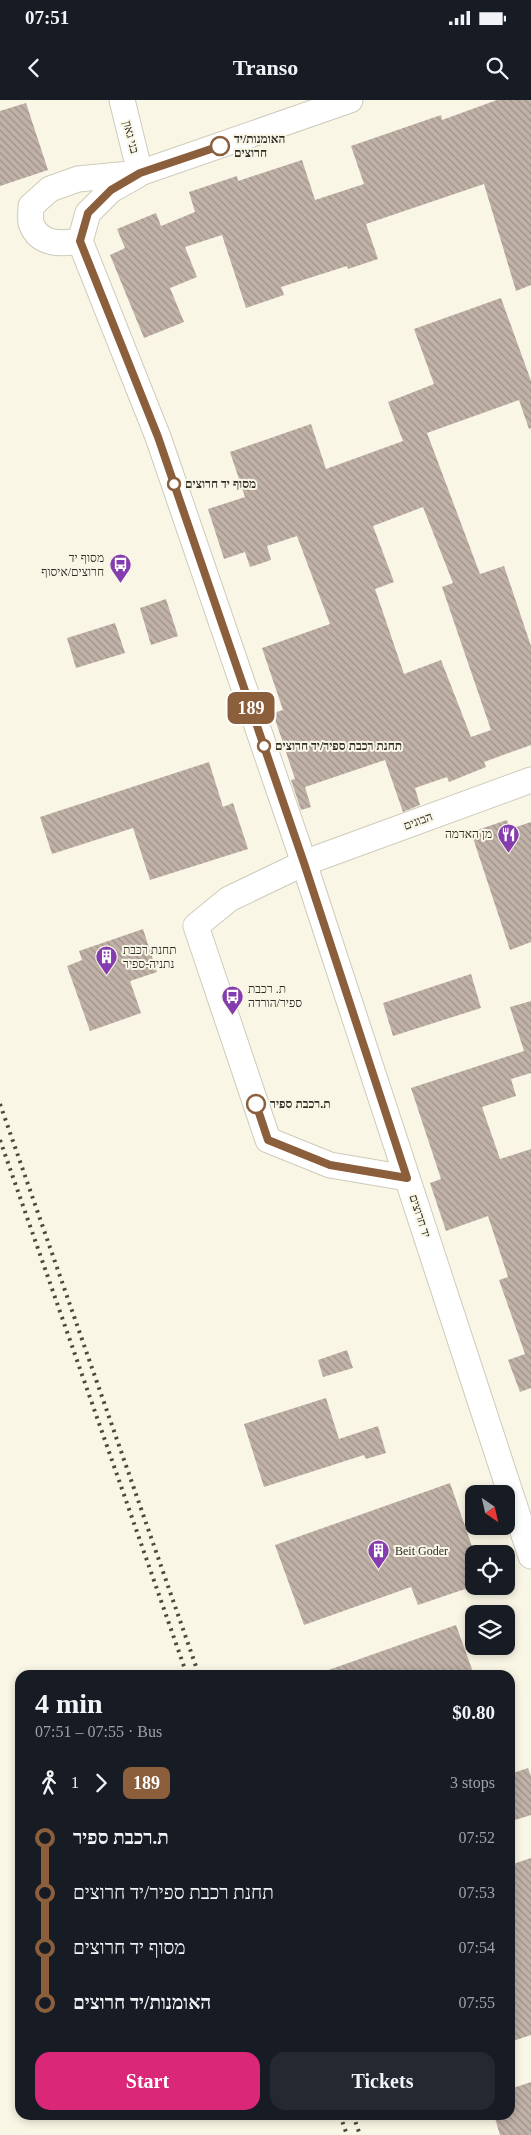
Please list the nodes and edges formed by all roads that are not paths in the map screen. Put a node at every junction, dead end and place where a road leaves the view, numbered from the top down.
1 (122, 100) edge
2 (350, 100) edge
3 (140, 173) junction
4 (80, 241) junction
5 (531, 780) edge
6 (304, 863) junction
7 (407, 1178) junction
8 (531, 1556) edge

1 - 3 street, בני גאון
2 - 3 street
3 - 4 street
3 - 4 street
4 - 6 street, יד חרוצים
5 - 6 street, הבונים
6 - 7 street, יד חרוצים
6 - 7 street, הבונים
7 - 8 street, יד חרוצים

